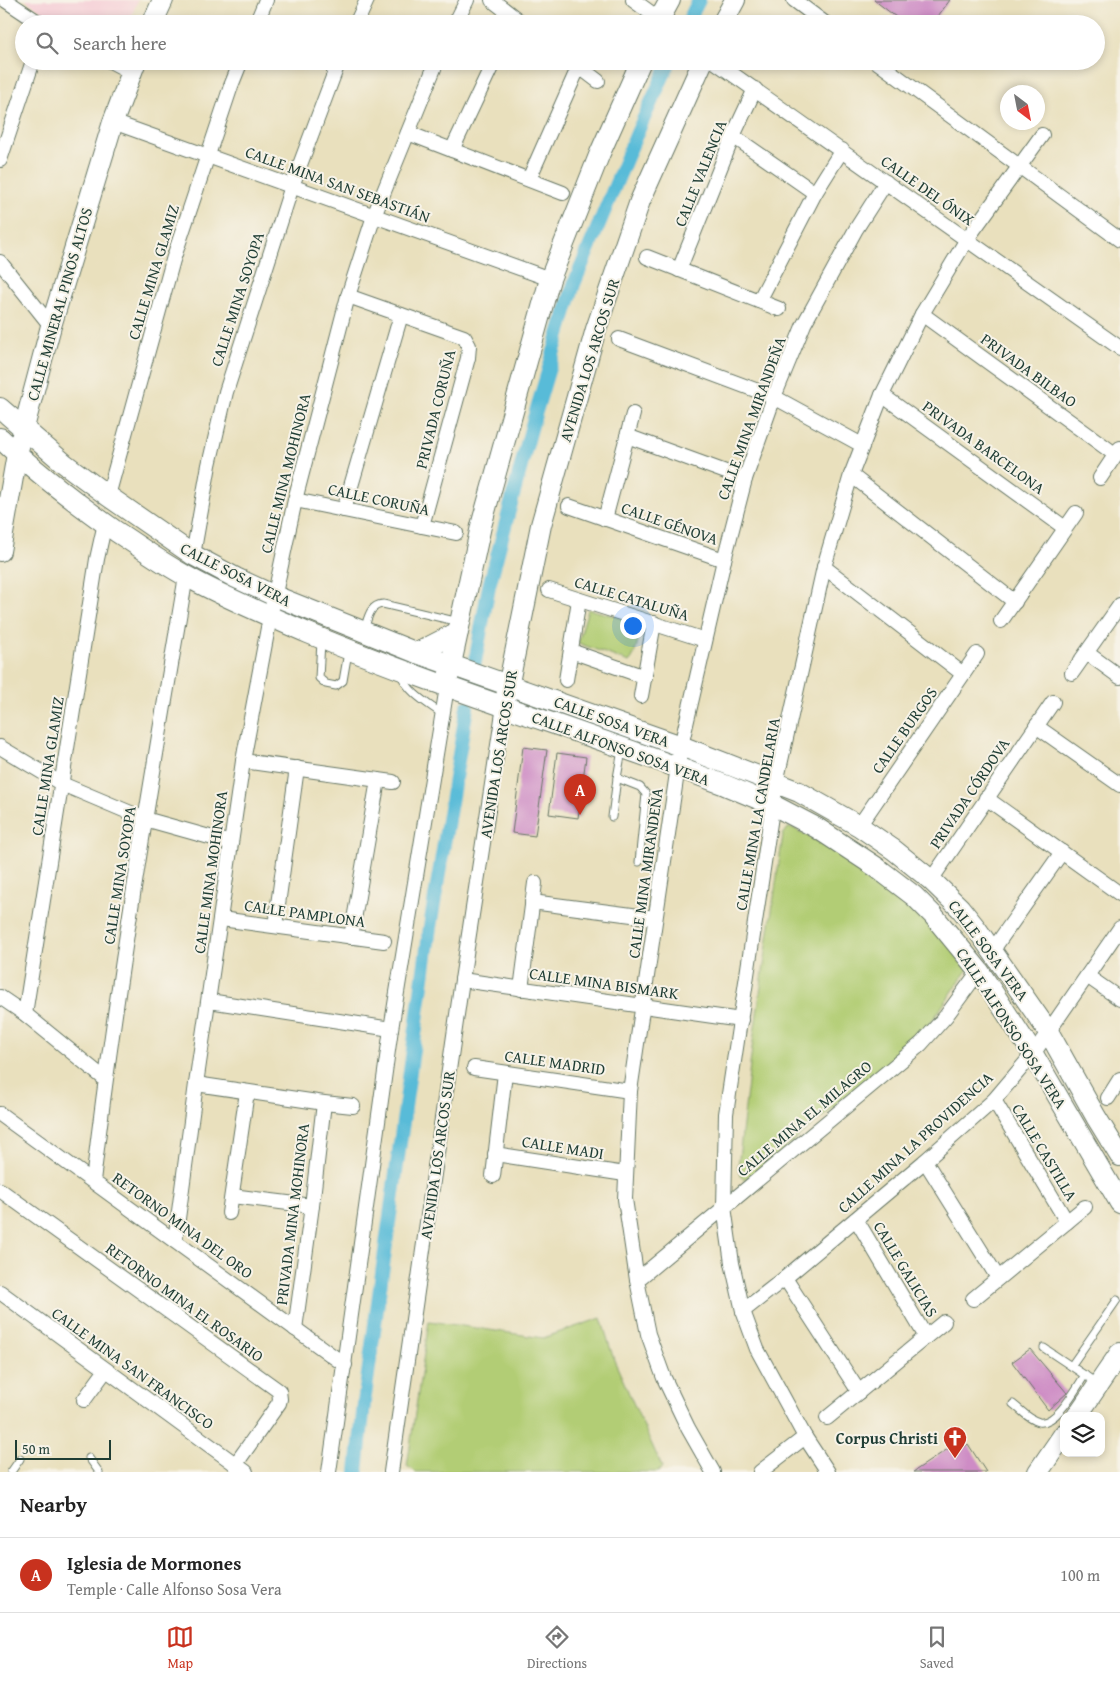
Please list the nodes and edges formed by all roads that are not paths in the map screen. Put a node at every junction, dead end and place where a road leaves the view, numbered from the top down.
1 (5, 0) edge
2 (162, 0) edge
3 (266, 0) edge
4 (367, 0) edge
5 (467, 0) edge
6 (492, 0) edge
7 (633, 0) edge
8 (670, 0) edge
9 (735, 0) edge
10 (794, 0) edge
11 (28, 15) edge
12 (156, 15) edge
13 (260, 15) edge
14 (360, 15) edge
15 (460, 15) edge
16 (509, 15) edge
17 (651, 15) edge
18 (661, 15) edge
19 (727, 15) edge
20 (814, 15) edge
21 (31, 70) edge
22 (133, 70) edge
23 (237, 70) edge
24 (337, 70) edge
25 (433, 70) edge
26 (490, 70) edge
27 (574, 70) edge
28 (584, 70) edge
29 (637, 70) edge
30 (699, 70) edge
31 (727, 70) edge
32 (888, 70) edge
33 (598, 81) dead end
34 (755, 89) junction
35 (113, 122) junction
36 (408, 133) junction
37 (1042, 135) dead end
38 (733, 136) junction
39 (452, 150) junction
40 (842, 150) junction
41 (208, 156) junction
42 (0, 160) edge
43 (1020, 168) junction
44 (529, 179) junction
45 (886, 182) junction
46 (292, 186) junction
47 (563, 193) dead end
48 (816, 193) junction
49 (374, 216) junction
50 (967, 239) junction
51 (1120, 240) edge
52 (646, 257) dead end
53 (0, 262) edge
54 (680, 270) junction
55 (550, 279) junction
56 (348, 296) junction
57 (760, 301) junction
58 (779, 309) dead end
59 (922, 314) junction
60 (401, 315) junction
61 (51, 326) junction
62 (618, 339) dead end
63 (1120, 348) edge
64 (882, 395) junction
65 (774, 398) junction
66 (0, 408) edge
67 (633, 414) dead end
68 (23, 428) junction
69 (627, 436) junction
70 (0, 438) edge
71 (862, 445) junction
72 (1118, 451) edge
73 (16, 454) junction
74 (851, 475) junction
75 (1100, 478) dead end
76 (745, 479) junction
77 (108, 496) junction
78 (294, 500) junction
79 (569, 506) dead end
80 (344, 510) junction
81 (1076, 513) dead end
82 (605, 518) junction
83 (105, 523) junction
84 (422, 526) junction
85 (1065, 528) junction
86 (456, 533) dead end
87 (0, 551) edge
88 (193, 555) junction
89 (724, 560) junction
90 (824, 567) junction
91 (186, 576) junction
92 (549, 590) dead end
93 (275, 596) junction
94 (579, 600) junction
95 (1015, 602) junction
96 (1120, 605) edge
97 (270, 617) junction
98 (1001, 621) dead end
99 (654, 623) junction
100 (459, 627) junction
101 (363, 632) junction
102 (321, 638) junction
103 (705, 640) junction
104 (348, 650) junction
105 (571, 650) junction
106 (417, 653) junction
107 (1087, 653) junction
108 (978, 654) dead end
109 (450, 666) junction
110 (400, 669) junction
111 (1072, 673) dead end
112 (963, 674) junction
113 (644, 677) junction
114 (1120, 677) edge
115 (566, 680) dead end
116 (508, 686) junction
117 (447, 687) junction
118 (641, 696) dead end
119 (1052, 702) dead end
120 (504, 706) junction
121 (442, 714) junction
122 (1036, 726) junction
123 (681, 746) junction
124 (0, 747) edge
125 (623, 748) junction
126 (243, 761) junction
127 (678, 767) junction
128 (297, 768) junction
129 (617, 778) junction
130 (378, 780) junction
131 (394, 782) dead end
132 (776, 783) junction
133 (62, 784) junction
134 (1120, 785) edge
135 (986, 798) junction
136 (773, 805) junction
137 (612, 817) dead end
138 (145, 819) junction
139 (858, 826) junction
140 (231, 843) junction
141 (1062, 852) junction
142 (639, 862) dead end
143 (931, 880) junction
144 (535, 883) dead end
145 (1120, 894) edge
146 (532, 902) junction
147 (655, 918) junction
148 (221, 919) junction
149 (275, 926) junction
150 (1120, 928) edge
151 (351, 937) junction
152 (384, 941) dead end
153 (992, 951) junction
154 (979, 970) junction
155 (1087, 976) junction
156 (462, 980) junction
157 (521, 989) junction
158 (0, 997) edge
159 (1120, 999) edge
160 (209, 1001) junction
161 (644, 1007) junction
162 (24, 1014) junction
163 (742, 1020) junction
164 (391, 1030) junction
165 (1048, 1031) junction
166 (1033, 1054) junction
167 (474, 1068) dead end
168 (505, 1072) junction
169 (105, 1079) junction
170 (1120, 1080) edge
171 (196, 1084) junction
172 (630, 1091) junction
173 (247, 1092) junction
174 (1108, 1098) dead end
175 (994, 1100) junction
176 (324, 1103) junction
177 (353, 1106) dead end
178 (0, 1114) edge
179 (495, 1154) junction
180 (1120, 1156) edge
181 (925, 1161) junction
182 (625, 1174) junction
183 (493, 1176) dead end
184 (93, 1181) junction
185 (0, 1190) edge
186 (232, 1196) junction
187 (1120, 1202) edge
188 (312, 1206) junction
189 (724, 1207) junction
190 (1085, 1207) dead end
191 (230, 1213) dead end
192 (856, 1219) junction
193 (1067, 1222) junction
194 (175, 1241) junction
195 (786, 1278) junction
196 (998, 1278) junction
197 (637, 1280) junction
198 (0, 1292) edge
199 (973, 1298) dead end
200 (1117, 1300) dead end
201 (743, 1311) junction
202 (944, 1322) dead end
203 (295, 1329) junction
204 (926, 1337) junction
205 (1044, 1348) dead end
206 (1120, 1353) edge
207 (345, 1365) junction
208 (1072, 1366) junction
209 (106, 1370) junction
210 (1092, 1380) junction
211 (859, 1392) junction
212 (84, 1400) dead end
213 (1013, 1404) dead end
214 (1079, 1412) edge
215 (827, 1418) dead end
216 (804, 1437) junction
217 (1060, 1440) edge
218 (89, 1458) dead end
219 (20, 1459) dead end
220 (241, 1469) edge
221 (11, 1472) edge
222 (100, 1472) edge
223 (330, 1472) edge
224 (391, 1472) edge
225 (713, 1472) edge
226 (760, 1472) edge
227 (828, 1472) edge
228 (1038, 1472) edge

1 - 11 street
2 - 12 main road
3 - 13 street
4 - 14 street
5 - 15 street
6 - 16 street
7 - 17 street
8 - 18 main road
9 - 19 main road
10 - 20 street
21 - 42 street
22 - 35 main road, CALLE MINERAL PINOS ALTOS
23 - 41 street, CALLE MINA GLAMIZ
24 - 46 street, CALLE MINA SOYOPA
25 - 36 street, CALLE MINA MOHINORA
26 - 39 street
27 - 44 street
28 - 33 street
29 - 55 main road
30 - 116 main road, AVENIDA LOS ARCOS SUR
31 - 34 street, CALLE DEL ÓNIX
32 - 43 street
34 - 38 street, CALLE VALENCIA
34 - 40 street, CALLE DEL ÓNIX
35 - 41 street, CALLE MINA SAN SEBASTIÁN
35 - 61 main road, CALLE MINERAL PINOS ALTOS
36 - 39 street
36 - 49 street, CALLE MINA MOHINORA
37 - 43 street, CALLE MINA LA CANDELARIA
38 - 48 street
38 - 54 street, CALLE VALENCIA
39 - 44 street
40 - 45 street, CALLE DEL ÓNIX
40 - 48 street
41 - 46 street, CALLE MINA SAN SEBASTIÁN
41 - 77 street, CALLE MINA GLAMIZ
43 - 50 street, CALLE MINA LA CANDELARIA
43 - 51 street
44 - 47 street
45 - 50 street, CALLE DEL ÓNIX
45 - 65 street, CALLE MINA MIRANDEÑA
46 - 49 street, CALLE MINA SAN SEBASTIÁN
46 - 88 street, CALLE MINA SOYOPA
48 - 57 street
49 - 55 street, CALLE MINA SAN SEBASTIÁN
49 - 56 street, CALLE MINA MOHINORA
50 - 59 street, CALLE MINA LA CANDELARIA
50 - 63 street, CALLE DEL ÓNIX
52 - 54 street
53 - 61 street
54 - 57 street
55 - 100 main road
56 - 60 street, PRIVADA CORUÑA
56 - 78 street, CALLE MINA MOHINORA
57 - 58 street
59 - 64 street, CALLE MINA LA CANDELARIA
59 - 72 street, PRIVADA BILBAO
60 - 80 street
60 - 84 street, PRIVADA CORUÑA
61 - 68 main road, CALLE MINERAL PINOS ALTOS
62 - 65 street
64 - 71 street, CALLE MINA LA CANDELARIA
64 - 85 street, PRIVADA BARCELONA
65 - 71 street
65 - 76 street, CALLE MINA MIRANDEÑA
66 - 68 main road, CALLE SOSA VERA
67 - 69 street, CALLE GÉNOVA
68 - 73 main road, CALLE MINERAL PINOS ALTOS
68 - 77 main road, CALLE SOSA VERA
69 - 76 street
69 - 82 street, CALLE GÉNOVA
70 - 73 main road, CALLE ALFONSO SOSA VERA
71 - 74 street, CALLE MINA LA CANDELARIA
72 - 75 street, PRIVADA BILBAO
73 - 83 main road, CALLE ALFONSO SOSA VERA
73 - 87 main road, CALLE MINERAL PINOS ALTOS
74 - 90 street, CALLE MINA LA CANDELARIA
74 - 95 street
76 - 89 street, CALLE MINA MIRANDEÑA
77 - 88 main road, CALLE SOSA VERA
78 - 80 street, CALLE CORUÑA
78 - 93 street, CALLE MINA MOHINORA
79 - 82 street, CALLE GÉNOVA
80 - 84 street, CALLE CORUÑA
81 - 85 street
82 - 89 street, CALLE GÉNOVA
83 - 91 main road, CALLE ALFONSO SOSA VERA
83 - 133 street, CALLE MINA GLAMIZ
84 - 86 street, CALLE CORUÑA
85 - 95 street
88 - 93 main road, CALLE SOSA VERA
89 - 103 street, CALLE MINA MIRANDEÑA
90 - 112 street
90 - 132 street, CALLE MINA LA CANDELARIA
91 - 97 main road, CALLE ALFONSO SOSA VERA
91 - 138 street, CALLE MINA SOYOPA
92 - 94 street, CALLE CATALUÑA
93 - 97 street, CALLE MINA MOHINORA
93 - 101 main road, CALLE SOSA VERA
94 - 99 street, CALLE CATALUÑA
94 - 105 street
95 - 98 street
96 - 107 street
97 - 102 main road, CALLE ALFONSO SOSA VERA
97 - 126 street, CALLE MINA MOHINORA
99 - 103 street, CALLE CATALUÑA
99 - 113 street
100 - 101 lane
100 - 106 main road
100 - 109 main road
101 - 106 main road, CALLE SOSA VERA
102 - 104 main road, CALLE ALFONSO SOSA VERA
102 - 104 lane
103 - 123 street, CALLE MINA MIRANDEÑA
104 - 110 main road, CALLE ALFONSO SOSA VERA
105 - 113 street
105 - 115 street
106 - 109 main road, CALLE SOSA VERA
107 - 111 street
107 - 114 street
108 - 112 street, CALLE BURGOS
109 - 116 main road, CALLE SOSA VERA
109 - 117 main road
110 - 117 main road, CALLE ALFONSO SOSA VERA
110 - 121 lane
112 - 139 street, CALLE BURGOS
113 - 118 street
116 - 120 main road, AVENIDA LOS ARCOS SUR
116 - 123 main road, CALLE SOSA VERA
117 - 120 main road, CALLE ALFONSO SOSA VERA
117 - 121 street
119 - 122 street, PRIVADA CÓRDOVA
120 - 125 main road, CALLE ALFONSO SOSA VERA
120 - 156 street, AVENIDA LOS ARCOS SUR
121 - 164 street
122 - 134 street
122 - 135 street, PRIVADA CÓRDOVA
123 - 127 street, CALLE MINA MIRANDEÑA
123 - 132 main road, CALLE SOSA VERA
124 - 133 street
125 - 127 main road, CALLE ALFONSO SOSA VERA
125 - 129 lane
126 - 128 street
126 - 140 street, CALLE MINA MOHINORA
127 - 136 main road, CALLE ALFONSO SOSA VERA
127 - 147 street, CALLE MINA MIRANDEÑA
128 - 130 street
128 - 149 street
129 - 137 lane
129 - 142 lane
130 - 131 street
130 - 151 street
132 - 136 street, CALLE MINA LA CANDELARIA
132 - 139 main road, CALLE SOSA VERA
133 - 138 street
133 - 162 street, CALLE MINA GLAMIZ
135 - 141 street
135 - 143 street, PRIVADA CÓRDOVA
136 - 154 main road, CALLE ALFONSO SOSA VERA
136 - 163 street, CALLE MINA LA CANDELARIA
138 - 140 street
138 - 169 street, CALLE MINA SOYOPA
139 - 143 main road, CALLE SOSA VERA
140 - 148 street, CALLE MINA MOHINORA
141 - 145 street
141 - 153 street
143 - 153 main road, CALLE SOSA VERA
144 - 146 street
146 - 147 street
146 - 157 street
147 - 161 street, CALLE MINA MIRANDEÑA
148 - 149 street, CALLE PAMPLONA
148 - 160 street, CALLE MINA MOHINORA
149 - 151 street, CALLE PAMPLONA
150 - 155 street, CALLE MINA LA PROVIDENCIA
151 - 152 street, CALLE PAMPLONA
153 - 165 main road, CALLE SOSA VERA
154 - 166 main road, CALLE ALFONSO SOSA VERA
154 - 189 street, CALLE MINA EL MILAGRO
155 - 159 street
155 - 165 street, CALLE MINA LA PROVIDENCIA
156 - 157 street, CALLE MINA BISMARK
156 - 224 street, AVENIDA LOS ARCOS SUR
157 - 161 street, CALLE MINA BISMARK
158 - 162 street
160 - 164 street
160 - 171 street, CALLE MINA MOHINORA
161 - 163 street, CALLE MINA BISMARK
161 - 172 street, CALLE MINA MIRANDEÑA
162 - 169 street
163 - 189 street, CALLE MINA LA CANDELARIA
164 - 207 street
165 - 166 street, CALLE MINA LA PROVIDENCIA
165 - 180 main road, CALLE SOSA VERA
166 - 175 street, CALLE MINA LA PROVIDENCIA
166 - 187 main road, CALLE ALFONSO SOSA VERA
167 - 168 street, CALLE MADRID
168 - 172 street, CALLE MADRID
168 - 179 street
169 - 184 street, CALLE MINA SOYOPA
170 - 174 street
171 - 173 street
171 - 194 street, CALLE MINA MOHINORA
172 - 182 street, CALLE MINA MIRANDEÑA
173 - 176 street
173 - 186 street
175 - 181 street, CALLE MINA LA PROVIDENCIA
175 - 193 street, CALLE CASTILLA
176 - 177 street
176 - 188 street, PRIVADA MINA MOHINORA
178 - 184 street, RETORNO MINA DEL ORO
179 - 182 street, CALLE MADI
179 - 183 street
181 - 192 street, CALLE MINA LA PROVIDENCIA
181 - 196 street
182 - 197 street, CALLE MINA MIRANDEÑA
184 - 194 street, RETORNO MINA DEL ORO
185 - 220 street, RETORNO MINA EL ROSARIO
186 - 188 street
186 - 191 street
188 - 203 street, PRIVADA MINA MOHINORA
189 - 197 street, CALLE MINA EL MILAGRO
189 - 201 street, CALLE MINA LA CANDELARIA
190 - 193 street, CALLE CASTILLA
192 - 195 street, CALLE MINA LA PROVIDENCIA
192 - 204 street, CALLE GALICIAS
193 - 196 street, CALLE CASTILLA
194 - 203 street, RETORNO MINA DEL ORO
195 - 201 street, CALLE MINA LA PROVIDENCIA
195 - 211 street
196 - 199 street, CALLE CASTILLA
197 - 225 street, CALLE MINA MIRANDEÑA
198 - 209 street, CALLE MINA SAN FRANCISCO
200 - 208 lane
201 - 216 street, CALLE MINA LA CANDELARIA
202 - 204 street, CALLE GALICIAS
203 - 207 street, RETORNO MINA DEL ORO
204 - 211 street, CALLE GALICIAS
205 - 208 lane
206 - 210 main road
207 - 223 street
208 - 210 lane
209 - 212 street
209 - 220 street, CALLE MINA SAN FRANCISCO
210 - 213 lane
210 - 214 main road
211 - 215 street, CALLE GALICIAS
216 - 226 street
216 - 227 street, CALLE MINA LA CANDELARIA
217 - 228 main road
218 - 222 lane
219 - 221 lane

